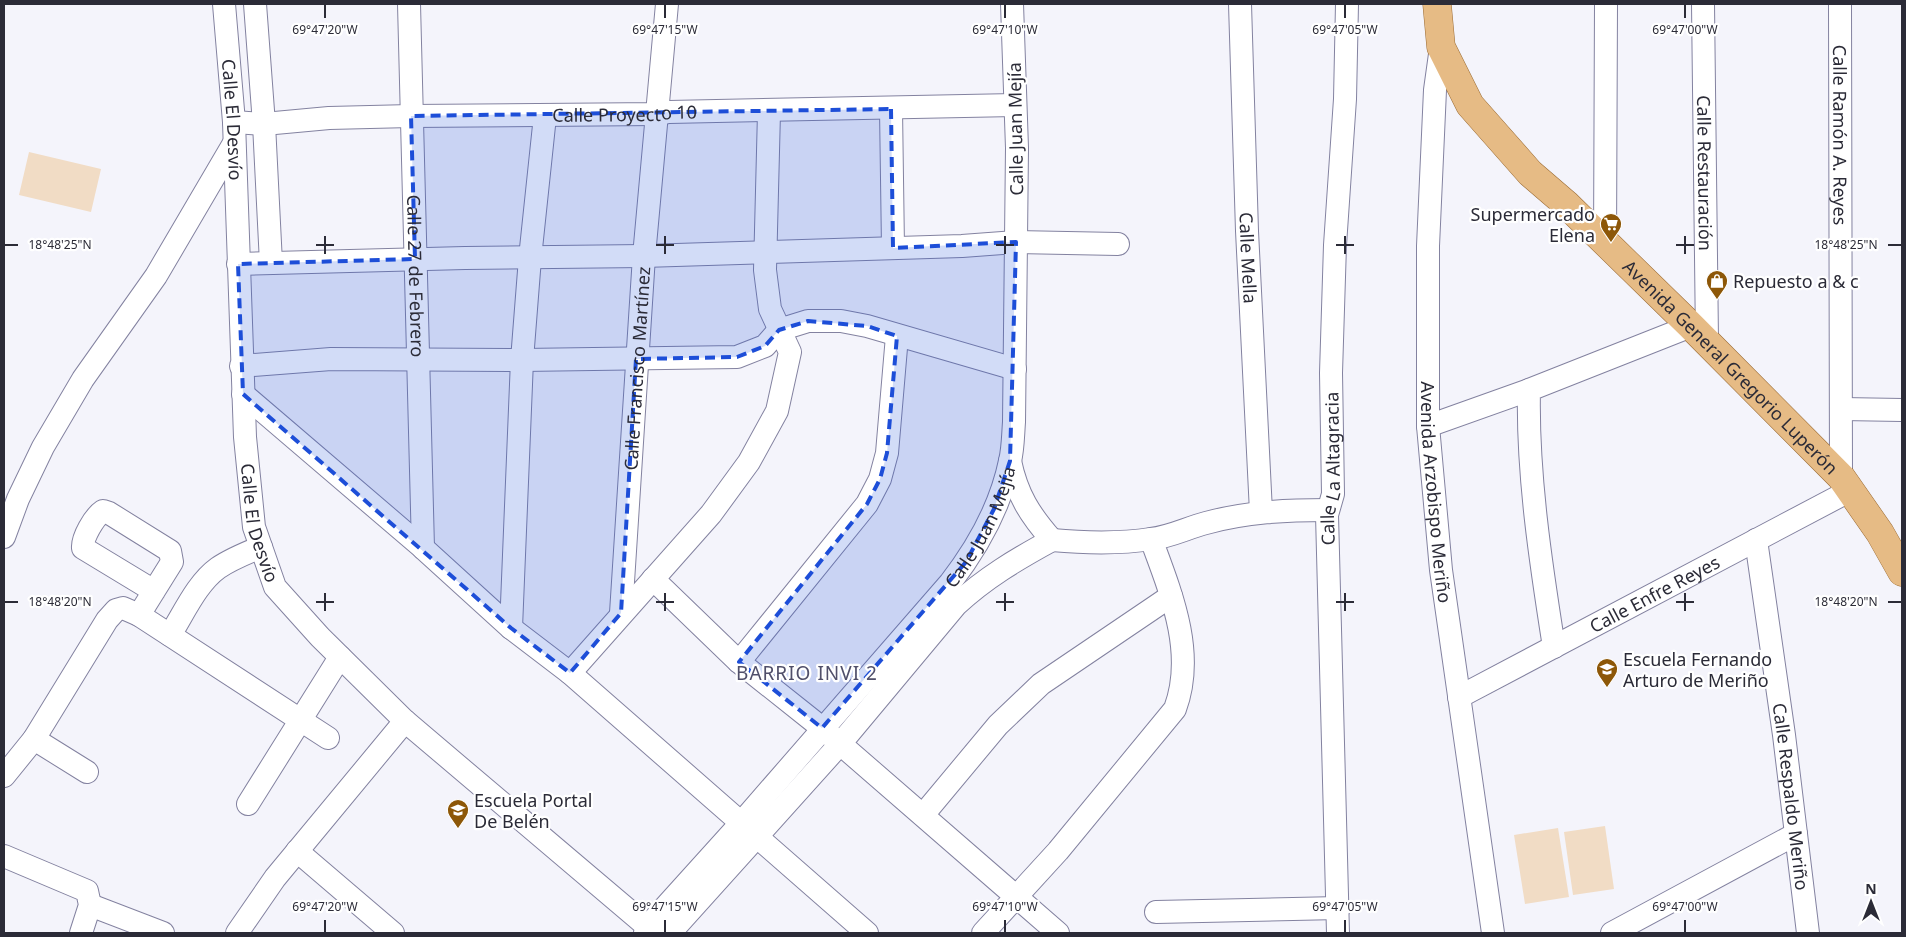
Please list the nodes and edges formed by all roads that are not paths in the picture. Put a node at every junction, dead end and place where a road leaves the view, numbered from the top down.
1 (224, 4) edge
2 (254, 4) edge
3 (409, 4) edge
4 (667, 4) edge
5 (1012, 4) edge
6 (1240, 4) edge
7 (1347, 4) edge
8 (1437, 4) edge
9 (1606, 4) edge
10 (1703, 4) edge
11 (1840, 4) edge
12 (1441, 47) junction
13 (1015, 105) junction
14 (891, 109) junction
15 (768, 112) junction
16 (658, 114) junction
17 (411, 116) junction
18 (545, 116) junction
19 (264, 124) junction
20 (234, 133) junction
21 (1016, 242) junction
22 (1118, 244) dead end
23 (1605, 244) junction
24 (893, 248) junction
25 (764, 252) junction
26 (644, 256) junction
27 (530, 258) junction
28 (415, 259) junction
29 (271, 263) junction
30 (238, 264) junction
31 (779, 330) junction
32 (1699, 333) junction
33 (897, 336) junction
34 (419, 358) junction
35 (636, 359) junction
36 (522, 360) junction
37 (241, 366) junction
38 (1015, 369) junction
39 (1529, 390) junction
40 (243, 394) junction
41 (1842, 409) junction
42 (1902, 410) edge
43 (1428, 426) junction
44 (1010, 461) junction
45 (1846, 484) junction
46 (1327, 510) junction
47 (1261, 512) junction
48 (4, 538) edge
49 (1151, 539) junction
50 (1052, 540) junction
51 (1756, 540) junction
52 (261, 547) junction
53 (423, 548) junction
54 (1902, 572) edge
55 (653, 579) junction
56 (154, 590) dead end
57 (1170, 596) junction
58 (621, 613) junction
59 (139, 615) junction
60 (511, 628) junction
61 (170, 635) junction
62 (1554, 647) junction
63 (340, 657) junction
64 (739, 662) junction
65 (570, 673) junction
66 (1459, 698) junction
67 (300, 720) junction
68 (405, 721) junction
69 (822, 728) junction
70 (328, 738) dead end
71 (34, 739) junction
72 (840, 744) junction
73 (87, 772) dead end
74 (4, 776) edge
75 (248, 804) dead end
76 (923, 815) junction
77 (741, 823) junction
78 (1796, 834) junction
79 (758, 838) junction
80 (297, 851) junction
81 (4, 856) edge
82 (1016, 896) junction
83 (90, 906) junction
84 (1339, 908) junction
85 (1156, 912) dead end
86 (649, 931) edge
87 (81, 933) edge
88 (163, 933) edge
89 (237, 933) edge
90 (393, 933) edge
91 (670, 933) edge
92 (867, 933) edge
93 (983, 933) edge
94 (1058, 933) edge
95 (1338, 933) edge
96 (1493, 933) edge
97 (1612, 933) edge
98 (1808, 933) edge

1 - 20 street, Calle El Desvío
2 - 19 street
3 - 17 street, Calle 27 de Febrero
4 - 16 street, Calle Francisco Martínez
5 - 13 street, Calle Juan Mejía
6 - 47 street, Calle Mella
7 - 46 street, Calle La Altagracia
8 - 12 main road, Avenida General Gregorio Luperón
9 - 23 street
10 - 32 street, Calle Restauración
11 - 41 street, Calle Ramón A. Reyes
12 - 23 main road, Avenida General Gregorio Luperón
12 - 43 street, Avenida Arzobispo Meriño
13 - 14 street, Calle Proyecto 10
13 - 21 street, Calle Juan Mejía
14 - 15 street, Calle Proyecto 10
14 - 24 street
15 - 16 street, Calle Proyecto 10
15 - 25 street
16 - 18 street, Calle Proyecto 10
16 - 26 street, Calle Francisco Martínez
17 - 18 street, Calle Proyecto 10
17 - 19 street, Calle Proyecto 10
17 - 28 street, Calle 27 de Febrero
18 - 27 street
19 - 20 street, Calle Proyecto 10
19 - 29 street
20 - 30 street, Calle El Desvío
20 - 48 street
21 - 22 street
21 - 24 street
21 - 38 street, Calle Juan Mejía
23 - 32 main road, Avenida General Gregorio Luperón
24 - 25 street
25 - 26 street
25 - 31 street
26 - 27 street
26 - 35 street, Calle Francisco Martínez
27 - 28 street
27 - 36 street
28 - 29 street
28 - 34 street, Calle 27 de Febrero
29 - 30 street
30 - 37 street, Calle El Desvío
31 - 33 street
31 - 35 street
31 - 55 street
32 - 39 street
32 - 45 main road, Avenida General Gregorio Luperón
33 - 38 street
33 - 64 street
34 - 36 street
34 - 37 street
34 - 53 street, Calle 27 de Febrero
35 - 36 street
35 - 58 street, Calle Francisco Martínez
36 - 60 street
37 - 40 street, Calle El Desvío
38 - 44 street, Calle Juan Mejía
39 - 43 street
39 - 62 street
40 - 52 street, Calle El Desvío
40 - 53 street
41 - 42 street
41 - 45 street, Calle Ramón A. Reyes
43 - 66 street, Avenida Arzobispo Meriño
44 - 50 street
44 - 69 street, Calle Juan Mejía
45 - 51 street, Calle Enfre Reyes
45 - 54 main road, Avenida General Gregorio Luperón
46 - 47 street
46 - 84 street, Calle La Altagracia
47 - 49 street
49 - 50 street
49 - 57 street
50 - 72 street, Calle Juan Mejía
51 - 62 street, Calle Enfre Reyes
51 - 78 street, Calle Respaldo Meriño
52 - 61 street
52 - 63 street, Calle El Desvío
53 - 60 street
55 - 58 street
55 - 64 street
56 - 59 street
57 - 76 street
57 - 82 street
58 - 65 street
59 - 61 street
59 - 71 street
60 - 65 street
61 - 67 street
62 - 66 street, Calle Enfre Reyes
63 - 67 street
63 - 68 street, Calle El Desvío
64 - 69 street
65 - 77 street
66 - 96 street, Avenida Arzobispo Meriño
67 - 70 street
67 - 75 street
68 - 80 street
68 - 86 street, Calle El Desvío
69 - 72 street
69 - 77 street, Calle Juan Mejía
71 - 73 street
71 - 74 street
72 - 76 street
72 - 79 street, Calle Juan Mejía
76 - 82 street
77 - 79 street
77 - 86 street, Calle Juan Mejía
78 - 97 street
78 - 98 street, Calle Respaldo Meriño
79 - 91 street, Calle Juan Mejía
79 - 92 street
80 - 89 street
80 - 90 street
81 - 83 street
82 - 93 street
82 - 94 street
83 - 87 street
83 - 88 street
84 - 85 street
84 - 95 street, Calle La Altagracia

